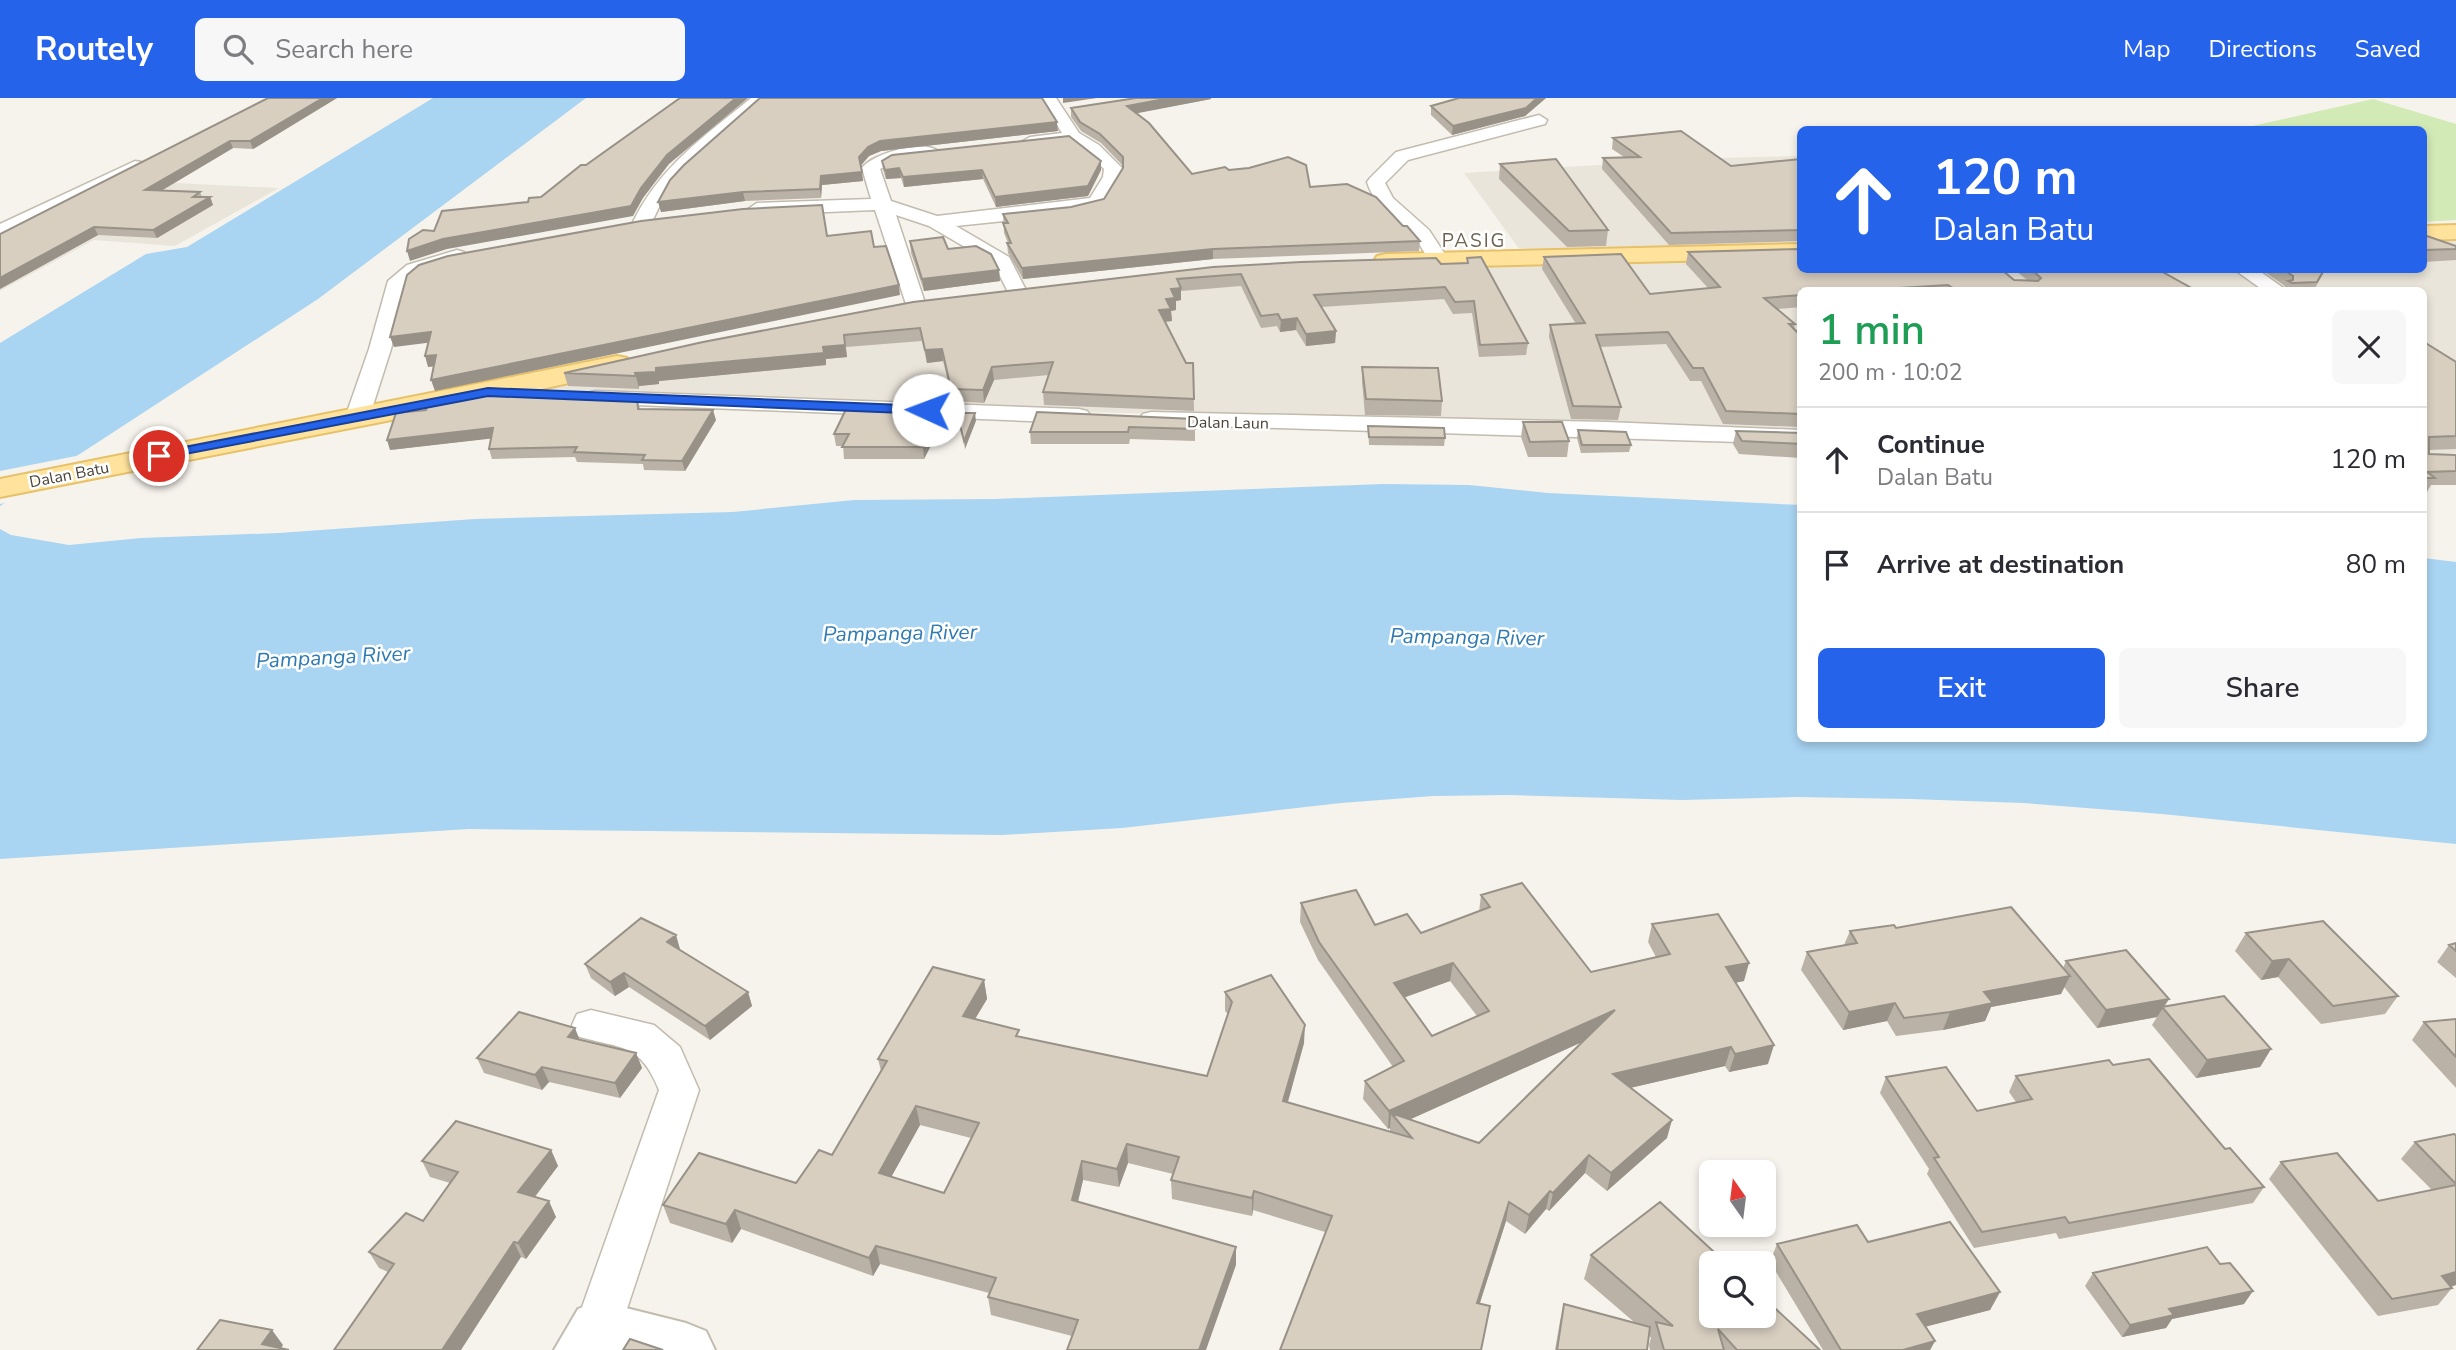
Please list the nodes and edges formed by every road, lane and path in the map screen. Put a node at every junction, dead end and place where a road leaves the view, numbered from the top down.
1 (761, 98) edge
2 (1058, 107) edge
3 (1539, 120) dead end
4 (1073, 137) junction
5 (1018, 143) edge
6 (949, 150) edge
7 (149, 159) edge
8 (880, 204) junction
9 (732, 212) edge
10 (668, 219) edge
11 (643, 222) junction
12 (936, 222) junction
13 (619, 226) edge
14 (0, 231) edge
15 (2456, 232) edge
16 (2427, 233) edge
17 (1797, 251) edge
18 (472, 253) edge
19 (1438, 259) junction
20 (1356, 262) edge
21 (2250, 273) edge
22 (1043, 287) edge
23 (2271, 287) edge
24 (1005, 292) joint
25 (941, 299) edge
26 (914, 303) junction
27 (888, 308) edge
28 (637, 359) edge
29 (488, 392) junction
30 (1101, 417) edge
31 (357, 418) junction
32 (1128, 418) edge
33 (1797, 438) edge
34 (0, 488) edge
35 (591, 1025) dead end
36 (590, 1338) edge
37 (686, 1350) edge

1 - 11 street
2 - 4 street
3 - 19 street
4 - 5 street
4 - 12 street
6 - 8 street
7 - 14 street
8 - 9 street
8 - 12 street
8 - 26 street
10 - 11 street
11 - 13 street
12 - 24 street
15 - 16 main road
17 - 19 main road
18 - 31 street
19 - 20 main road
21 - 23 street
22 - 24 main road
25 - 26 main road
26 - 27 main road
28 - 29 main road, Dalan Batu
29 - 30 street
29 - 31 main road, Dalan Batu
31 - 34 main road, Dalan Batu
32 - 33 street, Dalan Laun
35 - 36 street
36 - 37 street

